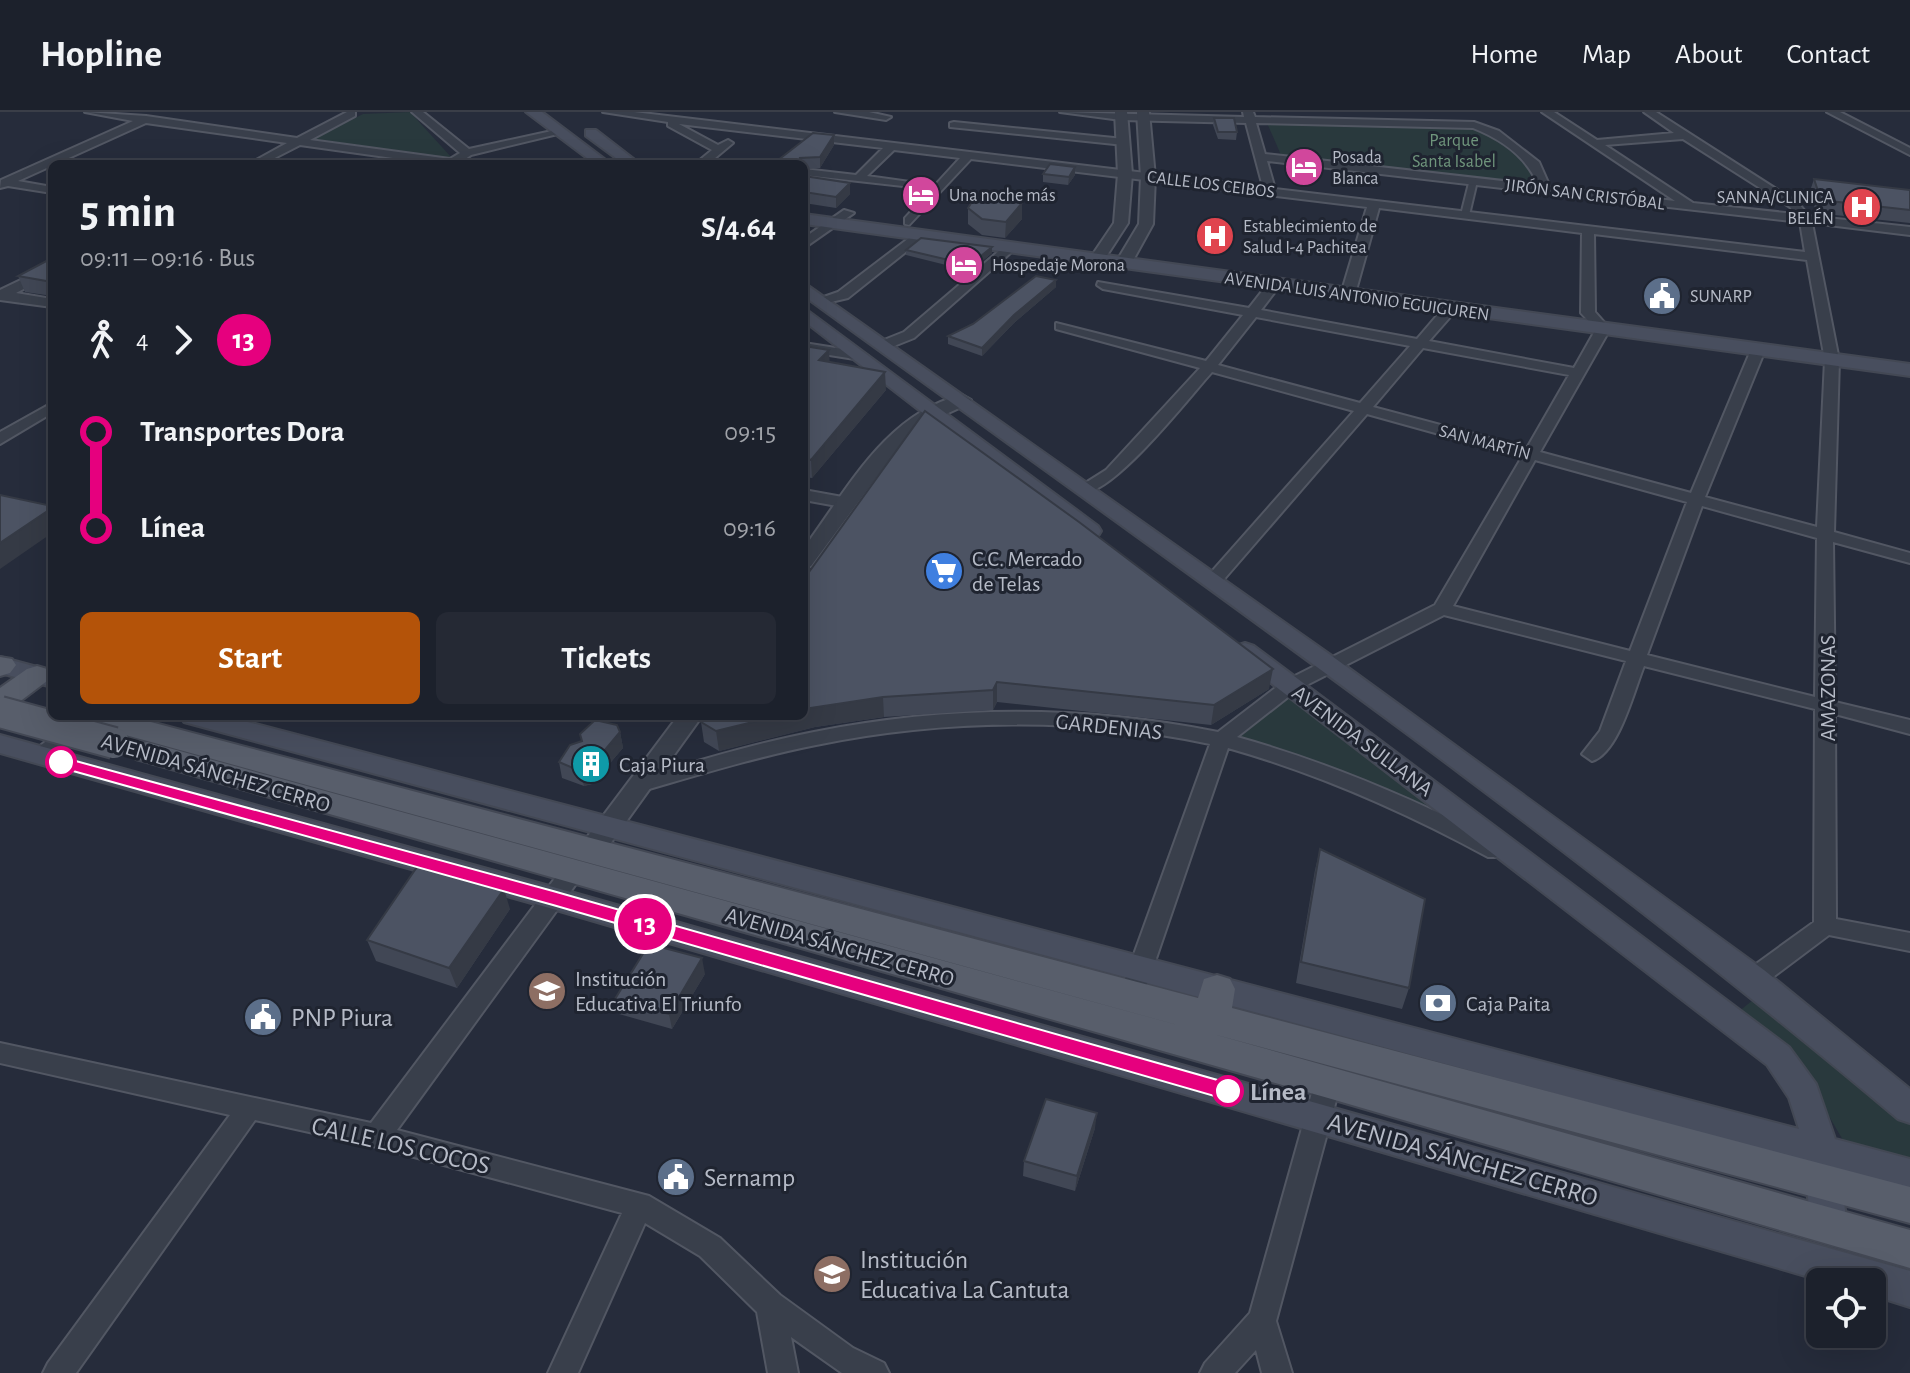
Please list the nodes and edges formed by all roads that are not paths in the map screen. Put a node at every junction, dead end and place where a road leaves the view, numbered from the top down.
1 (90, 112) edge
2 (161, 112) edge
3 (327, 112) edge
4 (417, 112) edge
5 (533, 112) edge
6 (608, 112) edge
7 (840, 112) edge
8 (965, 112) edge
9 (1065, 112) edge
10 (1649, 112) edge
11 (1832, 112) edge
12 (1547, 113) edge
13 (355, 114) edge
14 (670, 115) edge
15 (888, 115) edge
16 (1121, 115) edge
17 (1143, 115) edge
18 (1249, 116) edge
19 (1345, 117) edge
20 (144, 120) junction
21 (574, 121) dead end
22 (954, 125) junction
23 (747, 129) junction
24 (561, 132) junction
25 (1688, 135) junction
26 (811, 136) junction
27 (299, 141) junction
28 (863, 142) junction
29 (1124, 142) junction
30 (1595, 143) junction
31 (800, 145) edge
32 (891, 146) junction
33 (719, 150) junction
34 (929, 151) junction
35 (1910, 152) edge
36 (467, 153) junction
37 (969, 155) junction
38 (1260, 157) junction
39 (54, 160) edge
40 (263, 160) edge
41 (430, 160) edge
42 (456, 160) edge
43 (599, 160) edge
44 (628, 160) edge
45 (706, 160) edge
46 (48, 163) edge
47 (808, 173) edge
48 (1125, 174) junction
49 (1642, 174) junction
50 (1148, 177) junction
51 (858, 179) junction
52 (1473, 181) junction
53 (2, 183) edge
54 (917, 186) dead end
55 (48, 189) edge
56 (1545, 189) junction
57 (1270, 192) junction
58 (1642, 200) junction
59 (1374, 204) junction
60 (1691, 206) junction
61 (808, 208) edge
62 (848, 213) junction
63 (1465, 215) junction
64 (1805, 219) junction
65 (808, 220) edge
66 (909, 221) junction
67 (834, 223) junction
68 (1588, 230) junction
69 (1910, 231) edge
70 (921, 235) junction
71 (808, 241) edge
72 (1010, 248) junction
73 (1101, 254) junction
74 (1813, 257) junction
75 (1127, 258) junction
76 (48, 271) edge
77 (1275, 284) junction
78 (1103, 285) dead end
79 (1350, 288) junction
80 (808, 291) edge
81 (1, 295) edge
82 (48, 302) edge
83 (823, 302) junction
84 (1451, 308) junction
85 (1253, 313) junction
86 (1588, 313) junction
87 (808, 316) edge
88 (1061, 326) dead end
89 (1603, 329) junction
90 (1421, 344) junction
91 (884, 345) junction
92 (808, 348) edge
93 (1758, 350) junction
94 (1831, 353) junction
95 (861, 356) junction
96 (1910, 357) edge
97 (1209, 367) junction
98 (1910, 370) edge
99 (1579, 373) junction
100 (962, 400) junction
101 (48, 409) edge
102 (1363, 409) junction
103 (934, 410) junction
104 (0, 439) edge
105 (1529, 454) junction
106 (1085, 490) junction
107 (808, 496) edge
108 (1696, 500) junction
109 (848, 503) junction
110 (1825, 535) junction
111 (1110, 546) edge
112 (808, 557) edge
113 (1910, 558) edge
114 (1213, 581) junction
115 (1442, 609) junction
116 (1222, 633) edge
117 (1635, 657) junction
118 (1327, 664) junction
119 (0, 672) edge
120 (44, 677) edge
121 (1290, 686) junction
122 (0, 702) edge
123 (48, 702) edge
124 (1827, 705) junction
125 (0, 712) edge
126 (86, 720) edge
127 (98, 720) edge
128 (204, 720) edge
129 (687, 720) edge
130 (1910, 727) edge
131 (124, 735) junction
132 (1221, 740) junction
133 (0, 744) edge
134 (1592, 754) dead end
135 (41, 756) junction
136 (639, 785) junction
137 (581, 862) junction
138 (1555, 883) junction
139 (1825, 926) junction
140 (1910, 942) edge
141 (1753, 979) junction
142 (1131, 997) junction
143 (0, 1053) edge
144 (1328, 1082) junction
145 (1910, 1109) edge
146 (248, 1110) junction
147 (1319, 1117) junction
148 (377, 1136) junction
149 (1821, 1166) junction
150 (1910, 1174) edge
151 (639, 1205) junction
152 (1910, 1205) edge
153 (1829, 1226) junction
154 (1910, 1249) edge
155 (1910, 1289) edge
156 (770, 1305) junction
157 (1262, 1321) junction
158 (58, 1373) edge
159 (563, 1373) edge
160 (783, 1373) edge
161 (874, 1373) edge
162 (1215, 1373) edge
163 (1277, 1373) edge

1 - 20 street
2 - 20 street
3 - 13 street
4 - 36 street
5 - 24 main road
6 - 14 street, CALLE LOS CEIBOS
7 - 15 street
8 - 22 street
9 - 16 street
10 - 25 street
11 - 35 street
12 - 30 street
13 - 27 street
14 - 23 street, CALLE LOS CEIBOS
14 - 33 street
15 - 28 street
16 - 17 street
16 - 29 street
17 - 18 street
17 - 50 street
18 - 19 street
18 - 38 street
19 - 56 street
20 - 27 street
20 - 39 street
21 - 44 main road
22 - 29 street
22 - 34 street
23 - 26 street, CALLE LOS CEIBOS
23 - 33 street
24 - 36 street
24 - 43 main road
25 - 30 street
25 - 64 street
26 - 28 street, CALLE LOS CEIBOS
26 - 31 street
27 - 40 street
27 - 41 street
28 - 32 street, CALLE LOS CEIBOS
29 - 48 street
30 - 49 street
32 - 34 street, CALLE LOS CEIBOS
32 - 51 street
33 - 45 street
34 - 37 street, CALLE LOS CEIBOS
36 - 42 street
37 - 48 street, CALLE LOS CEIBOS
37 - 66 street
38 - 52 street, JIRÓN SAN CRISTÓBAL
38 - 57 street
46 - 53 street
47 - 51 street
48 - 50 street, CALLE LOS CEIBOS
48 - 73 street
49 - 58 street
49 - 60 street
50 - 57 street, CALLE LOS CEIBOS
50 - 75 street
51 - 54 street
52 - 56 street, JIRÓN SAN CRISTÓBAL
52 - 63 street
53 - 55 street
56 - 58 street, JIRÓN SAN CRISTÓBAL
57 - 59 street, CALLE LOS CEIBOS
58 - 60 street, JIRÓN SAN CRISTÓBAL
59 - 63 street, CALLE LOS CEIBOS
59 - 79 street
60 - 64 street, JIRÓN SAN CRISTÓBAL
61 - 62 main road, AVENIDA LUIS ANTONIO EGUIGUREN
62 - 66 main road, AVENIDA LUIS ANTONIO EGUIGUREN
62 - 67 street
63 - 68 street, CALLE LOS CEIBOS
64 - 69 street, JIRÓN SAN CRISTÓBAL
64 - 74 street, AMAZONAS
65 - 67 main road, AVENIDA LUIS ANTONIO EGUIGUREN
66 - 73 main road, AVENIDA LUIS ANTONIO EGUIGUREN
67 - 70 main road, AVENIDA LUIS ANTONIO EGUIGUREN
67 - 71 street
68 - 74 street, CALLE LOS CEIBOS
68 - 86 street
70 - 72 main road, AVENIDA LUIS ANTONIO EGUIGUREN
70 - 83 street
72 - 73 main road, AVENIDA LUIS ANTONIO EGUIGUREN
72 - 91 street
73 - 75 main road, AVENIDA LUIS ANTONIO EGUIGUREN
74 - 94 street, AMAZONAS
75 - 77 main road, AVENIDA LUIS ANTONIO EGUIGUREN
75 - 79 main road, AVENIDA LUIS ANTONIO EGUIGUREN
76 - 81 street
77 - 79 main road, AVENIDA LUIS ANTONIO EGUIGUREN
77 - 85 street
78 - 85 street
79 - 84 main road, AVENIDA LUIS ANTONIO EGUIGUREN
79 - 86 main road, AVENIDA LUIS ANTONIO EGUIGUREN
80 - 83 main road, AVENIDA SULLANA
81 - 82 street
83 - 91 main road, AVENIDA SULLANA
84 - 89 main road, AVENIDA LUIS ANTONIO EGUIGUREN
84 - 90 street
85 - 90 street
85 - 97 street
86 - 89 street
86 - 94 main road, AVENIDA LUIS ANTONIO EGUIGUREN
87 - 95 main road
88 - 97 street, SAN MARTÍN
89 - 93 main road, AVENIDA LUIS ANTONIO EGUIGUREN
89 - 99 street
90 - 99 street
90 - 102 street
91 - 100 main road, AVENIDA SULLANA
92 - 95 street
93 - 94 main road, AVENIDA LUIS ANTONIO EGUIGUREN
93 - 108 street
94 - 96 main road, AVENIDA LUIS ANTONIO EGUIGUREN
94 - 98 main road, AVENIDA LUIS ANTONIO EGUIGUREN
94 - 110 street, AMAZONAS
95 - 103 main road
97 - 102 street, SAN MARTÍN
97 - 106 street
99 - 105 street
100 - 103 street
100 - 106 main road, AVENIDA SULLANA
101 - 104 street
102 - 105 street, SAN MARTÍN
102 - 114 street
103 - 109 street
103 - 111 main road
105 - 108 street, SAN MARTÍN
105 - 115 street
106 - 114 main road, AVENIDA SULLANA
107 - 109 street
108 - 110 street, SAN MARTÍN
108 - 117 street
109 - 112 street
110 - 113 street, SAN MARTÍN
110 - 124 street, AMAZONAS
114 - 118 main road, AVENIDA SULLANA
115 - 117 street
115 - 118 street
116 - 121 main road, AVENIDA SULLANA
117 - 124 street
117 - 134 street
118 - 121 street
118 - 141 main road, AVENIDA SULLANA
119 - 120 main road
119 - 123 main road
120 - 122 main road
121 - 132 street
121 - 138 main road, AVENIDA SULLANA
124 - 130 street
124 - 139 street, AMAZONAS
125 - 131 main road, AVENIDA SÁNCHEZ CERRO, bridge
126 - 135 street
127 - 131 main road, AVENIDA SÁNCHEZ CERRO
128 - 137 main road, AVENIDA SÁNCHEZ CERRO
129 - 136 street
131 - 137 main road, AVENIDA SÁNCHEZ CERRO
132 - 136 street, GARDENIAS
132 - 138 street, GARDENIAS
132 - 142 street
133 - 135 main road, AVENIDA SÁNCHEZ CERRO
135 - 137 main road, AVENIDA SÁNCHEZ CERRO
136 - 137 street
137 - 142 main road, AVENIDA SÁNCHEZ CERRO
137 - 142 main road, AVENIDA SÁNCHEZ CERRO
137 - 147 main road, AVENIDA SÁNCHEZ CERRO
137 - 148 street
138 - 149 main road, AVENIDA SULLANA
139 - 140 street
139 - 141 street
141 - 145 main road, AVENIDA SULLANA
142 - 144 main road, AVENIDA SÁNCHEZ CERRO
142 - 149 main road, AVENIDA SÁNCHEZ CERRO
143 - 146 street, CALLE LOS COCOS
144 - 147 street
144 - 153 main road, AVENIDA SÁNCHEZ CERRO
146 - 148 street, CALLE LOS COCOS
146 - 158 street
147 - 155 main road, AVENIDA SÁNCHEZ CERRO
147 - 157 street
148 - 151 street, CALLE LOS COCOS
149 - 150 main road, AVENIDA SÁNCHEZ CERRO
149 - 152 main road, AVENIDA SÁNCHEZ CERRO
149 - 153 main road, AVENIDA SULLANA
151 - 156 street, CALLE LOS COCOS
151 - 159 street
153 - 154 main road, AVENIDA SÁNCHEZ CERRO
156 - 160 street
156 - 161 street, CALLE LOS COCOS
157 - 162 street
157 - 163 street

